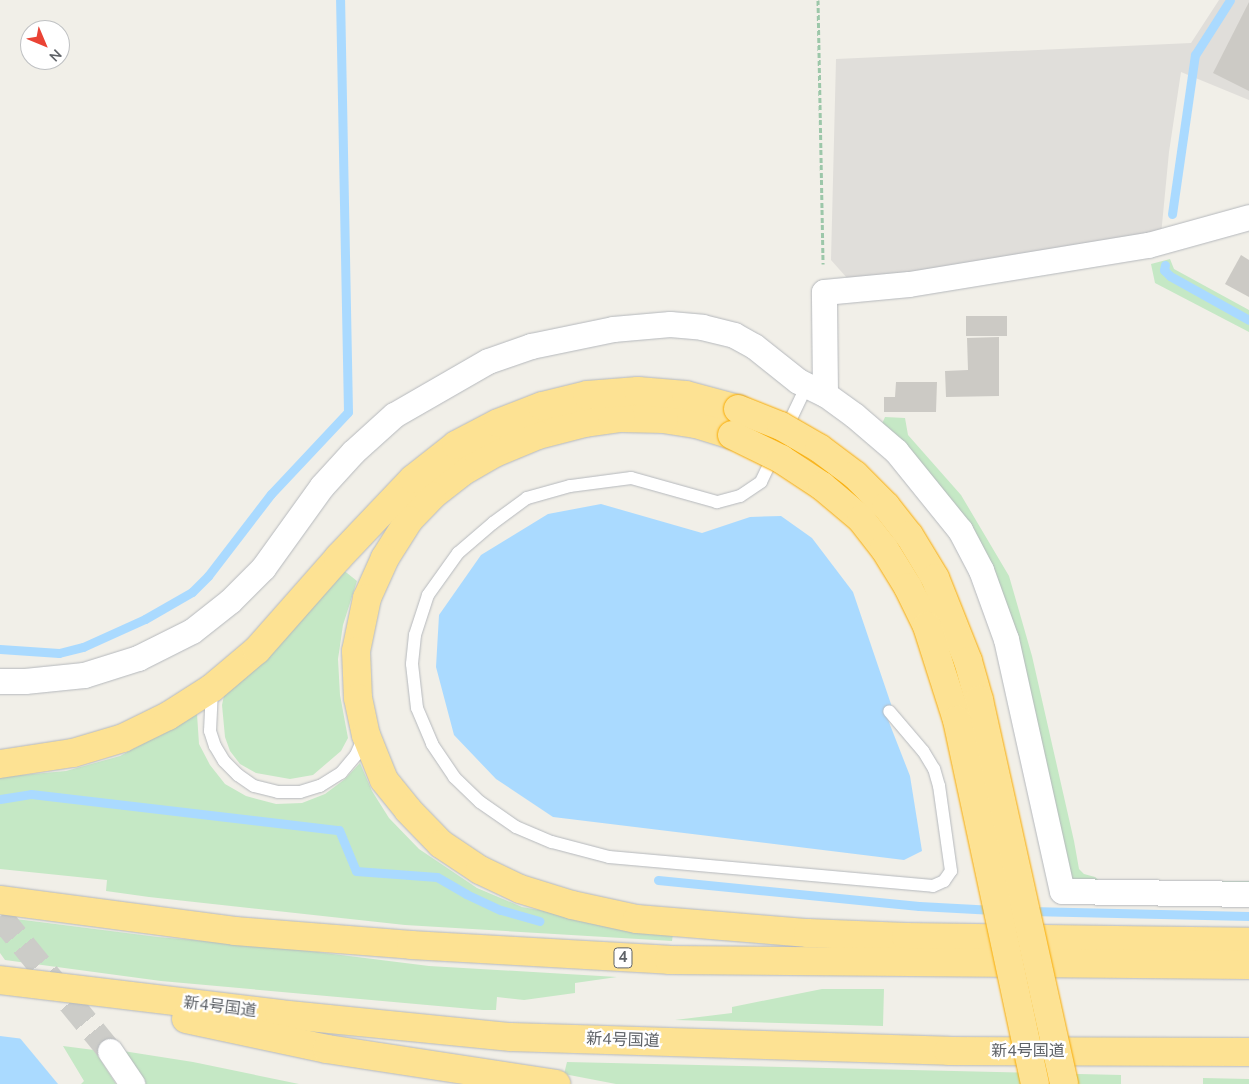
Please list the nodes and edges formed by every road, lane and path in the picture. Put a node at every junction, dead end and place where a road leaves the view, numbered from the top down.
1 (818, 0) edge
2 (1249, 218) edge
3 (824, 292) junction
4 (816, 390) junction
5 (735, 422) junction
6 (0, 681) edge
7 (212, 688) junction
8 (889, 711) dead end
9 (366, 735) junction
10 (0, 764) edge
11 (1249, 894) edge
12 (0, 900) edge
13 (1249, 942) edge
14 (1249, 965) edge
15 (10, 982) edge
16 (110, 1051) tunnel mouth
17 (1249, 1052) edge
18 (132, 1084) edge
19 (556, 1084) edge
20 (1035, 1084) edge
21 (1064, 1084) edge

1 - 3 path
2 - 3 street
3 - 4 street
4 - 6 street
4 - 8 lane
4 - 11 street
5 - 7 highway
5 - 9 highway
5 - 20 highway, bridge
5 - 21 highway, bridge
7 - 9 lane
7 - 10 highway
9 - 13 highway
12 - 14 highway, 4
15 - 17 highway, 新4号国道
15 - 19 highway
16 - 18 street

